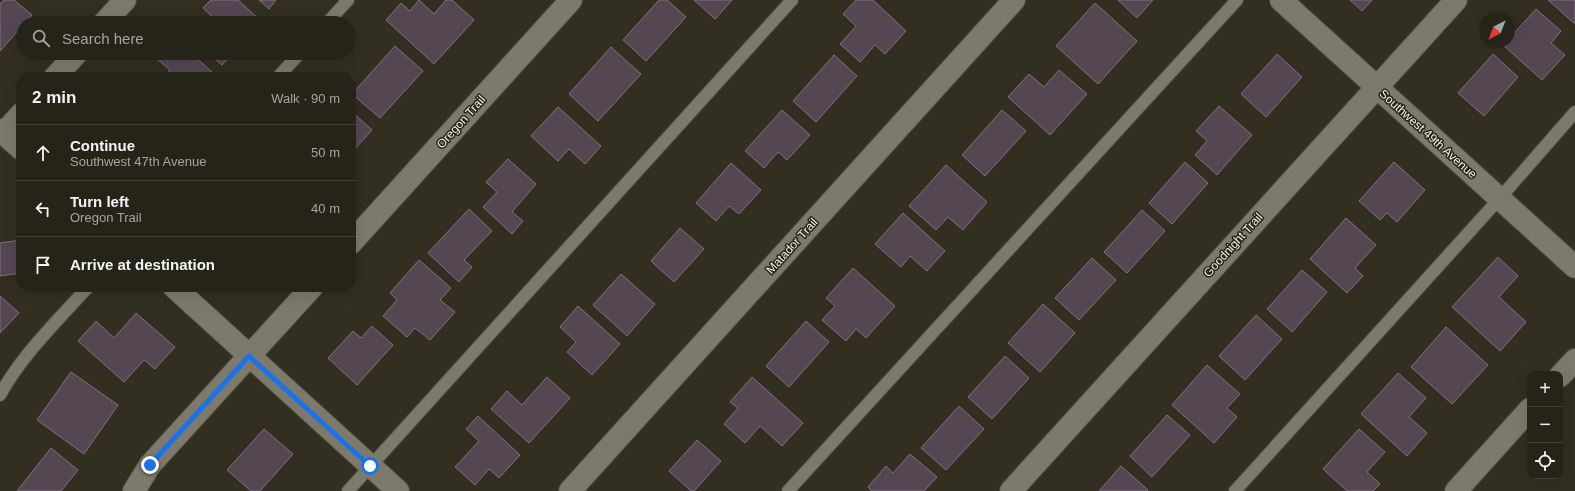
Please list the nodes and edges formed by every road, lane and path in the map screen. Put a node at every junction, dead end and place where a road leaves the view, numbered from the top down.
1 (125, 0) edge
2 (348, 0) edge
3 (571, 0) edge
4 (792, 0) edge
5 (1014, 0) edge
6 (1237, 0) edge
7 (1281, 0) edge
8 (1456, 0) edge
9 (110, 16) edge
10 (333, 16) edge
11 (71, 60) edge
12 (294, 60) edge
13 (60, 72) edge
14 (283, 72) edge
15 (1376, 87) junction
16 (1575, 112) edge
17 (16, 119) edge
18 (1, 133) edge
19 (16, 145) edge
20 (1500, 198) junction
21 (356, 238) edge
22 (1575, 267) edge
23 (83, 292) edge
24 (179, 292) edge
25 (307, 292) edge
26 (249, 356) junction
27 (1575, 360) edge
28 (1563, 373) edge
29 (0, 394) edge
30 (1527, 412) edge
31 (370, 466) junction
32 (134, 491) edge
33 (348, 491) edge
34 (398, 491) edge
35 (570, 491) edge
36 (788, 491) edge
37 (1011, 491) edge
38 (1235, 491) edge
39 (1456, 491) edge

1 - 9 street
2 - 10 lane
3 - 21 street, Oregon Trail
4 - 31 lane
5 - 35 street, Matador Trail
6 - 36 lane
7 - 15 street, Southwest 49th Avenue
8 - 15 street, Goodnight Trail
11 - 13 street
12 - 14 lane
15 - 20 street, Southwest 49th Avenue
15 - 37 street, Goodnight Trail
16 - 20 lane
17 - 18 street
18 - 19 street
20 - 22 street, Southwest 49th Avenue
20 - 38 lane
23 - 29 lane
24 - 26 street
25 - 26 street
26 - 31 street
26 - 32 street
27 - 28 street
30 - 39 street
31 - 33 lane
31 - 34 street

